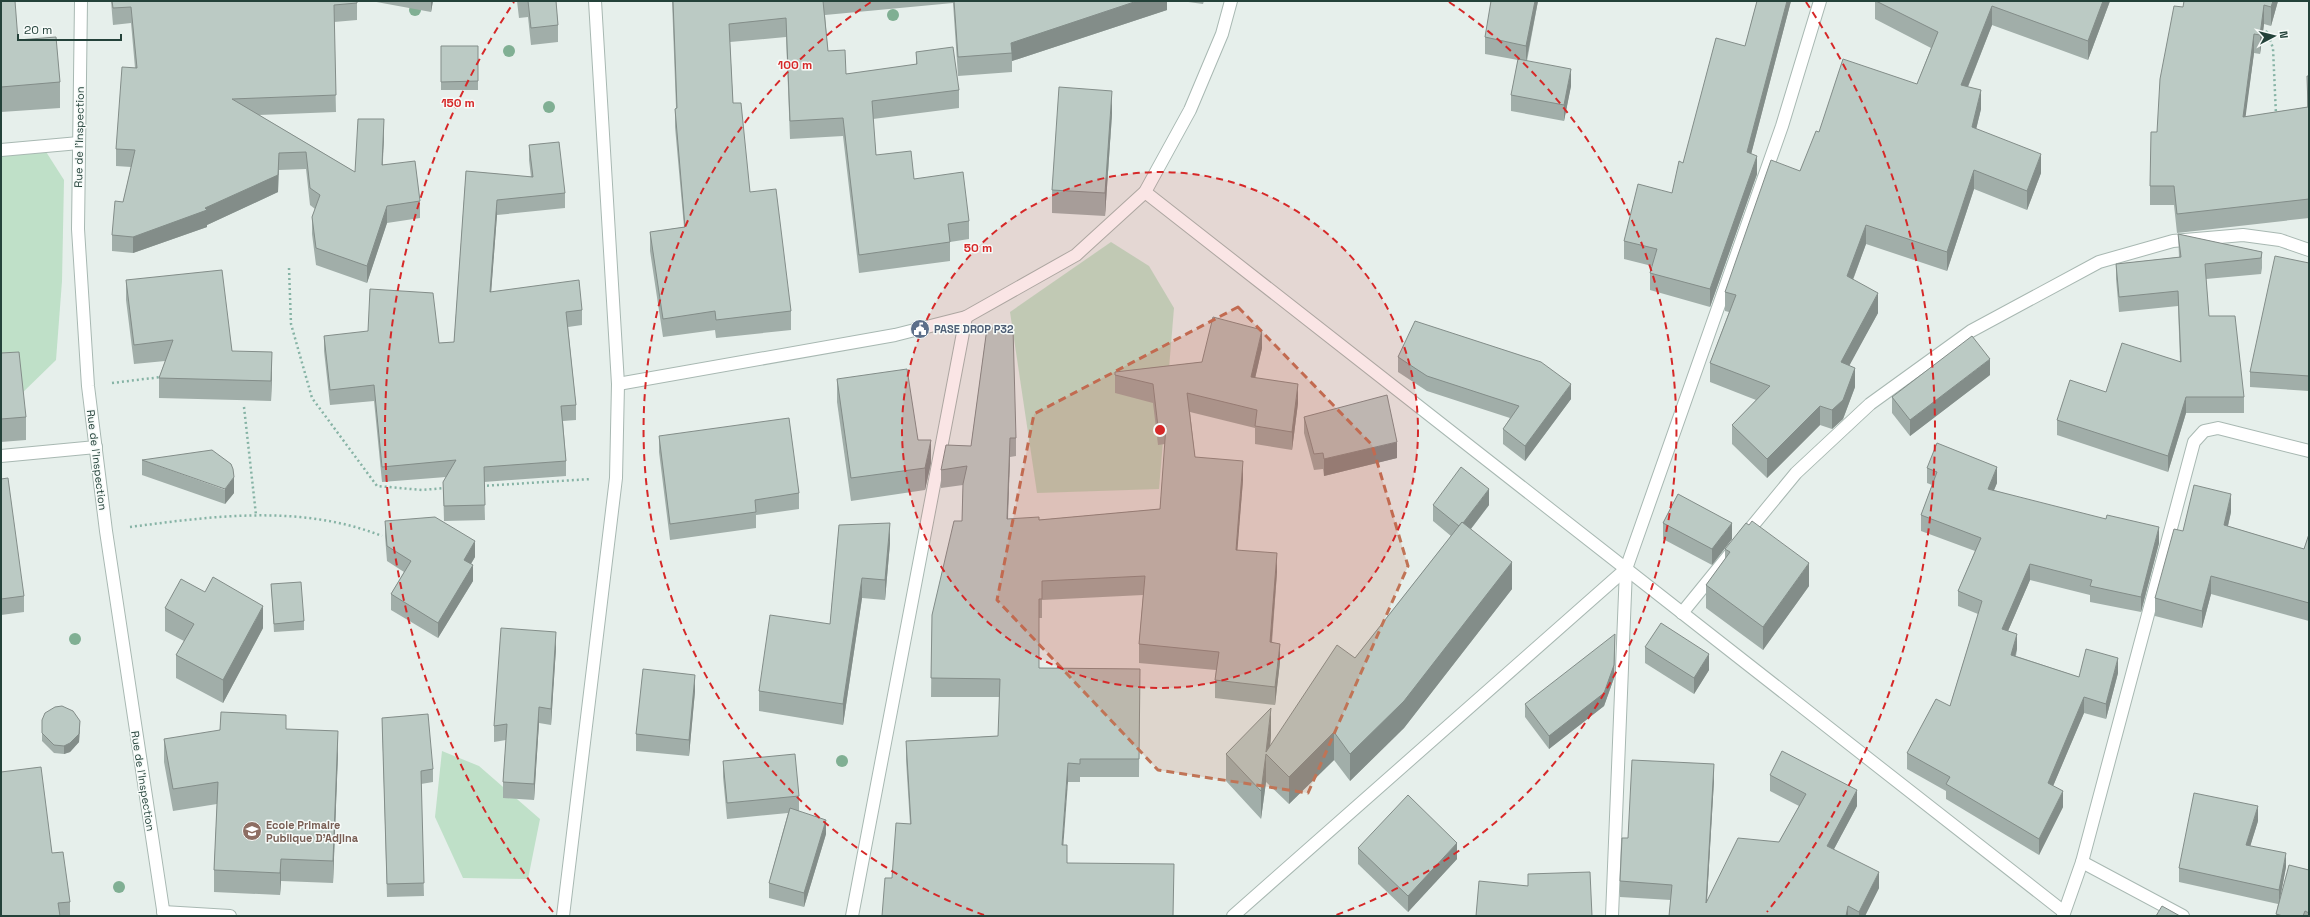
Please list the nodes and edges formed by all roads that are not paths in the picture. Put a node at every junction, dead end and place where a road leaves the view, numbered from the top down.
1 (80, 1) edge
2 (595, 1) edge
3 (1232, 1) edge
4 (1820, 1) edge
5 (79, 143) junction
6 (1, 150) edge
7 (1146, 192) junction
8 (2309, 250) edge
9 (966, 318) junction
10 (618, 384) junction
11 (96, 447) junction
12 (2309, 452) edge
13 (1, 456) edge
14 (1626, 569) junction
15 (1682, 613) junction
16 (2082, 862) junction
17 (163, 914) edge
18 (2064, 914) edge
19 (230, 916) edge
20 (563, 916) edge
21 (852, 916) edge
22 (1234, 916) edge
23 (1612, 916) edge
24 (2183, 916) edge

1 - 5 street, Rue de l'Inspection
2 - 10 street
3 - 7 street
4 - 14 street
5 - 6 street
5 - 11 street, Rue de l'Inspection
7 - 9 street
7 - 14 street
8 - 15 street
9 - 10 street
9 - 21 street
10 - 20 street
11 - 13 street
11 - 17 street, Rue de l'Inspection
12 - 16 street
14 - 15 street
14 - 22 street
14 - 23 street
15 - 18 street
16 - 18 street
16 - 24 street
17 - 19 street

